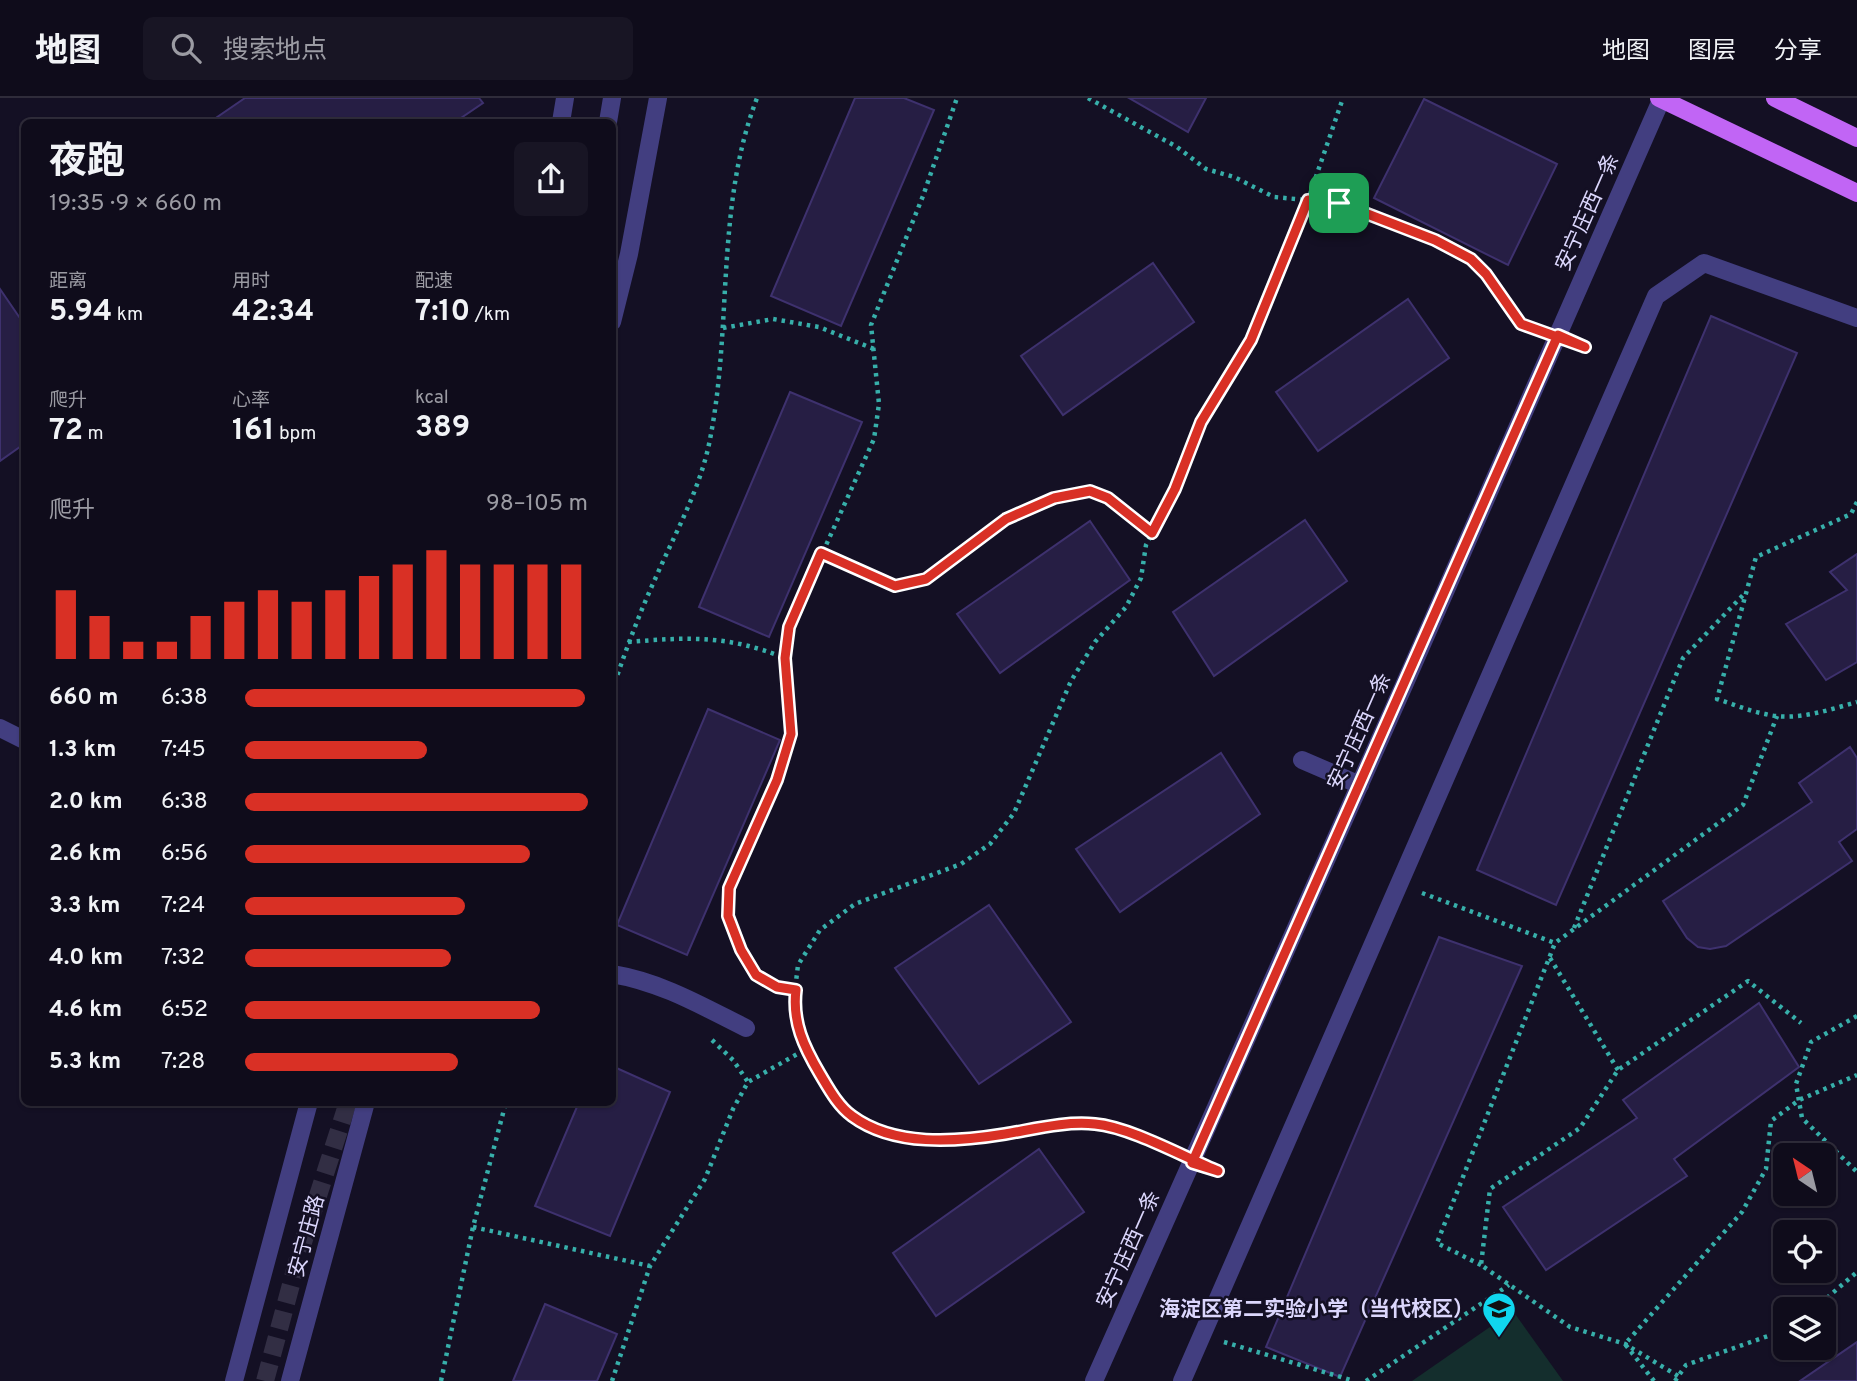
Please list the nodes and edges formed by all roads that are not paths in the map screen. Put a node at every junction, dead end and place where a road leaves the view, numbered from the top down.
1 (565, 98) edge
2 (612, 98) edge
3 (658, 98) edge
4 (1661, 98) edge
5 (1775, 98) edge
6 (562, 119) edge
7 (608, 119) edge
8 (1857, 138) edge
9 (1857, 193) edge
10 (616, 307) edge
11 (1857, 318) edge
12 (0, 728) edge
13 (21, 738) edge
14 (1302, 760) dead end
15 (1360, 785) junction
16 (616, 975) edge
17 (746, 1028) dead end
18 (308, 1106) edge
19 (365, 1106) edge
20 (234, 1381) edge
21 (290, 1381) edge
22 (1094, 1381) edge
23 (1182, 1381) edge

1 - 6 street
2 - 7 street
3 - 10 street
4 - 9 main road
4 - 15 street, 安宁庄西一条
5 - 8 main road
11 - 23 street
12 - 13 street
14 - 15 street
15 - 22 street, 安宁庄西一条
16 - 17 street
18 - 20 street, 安宁庄路
19 - 21 street, 安宁庄路

